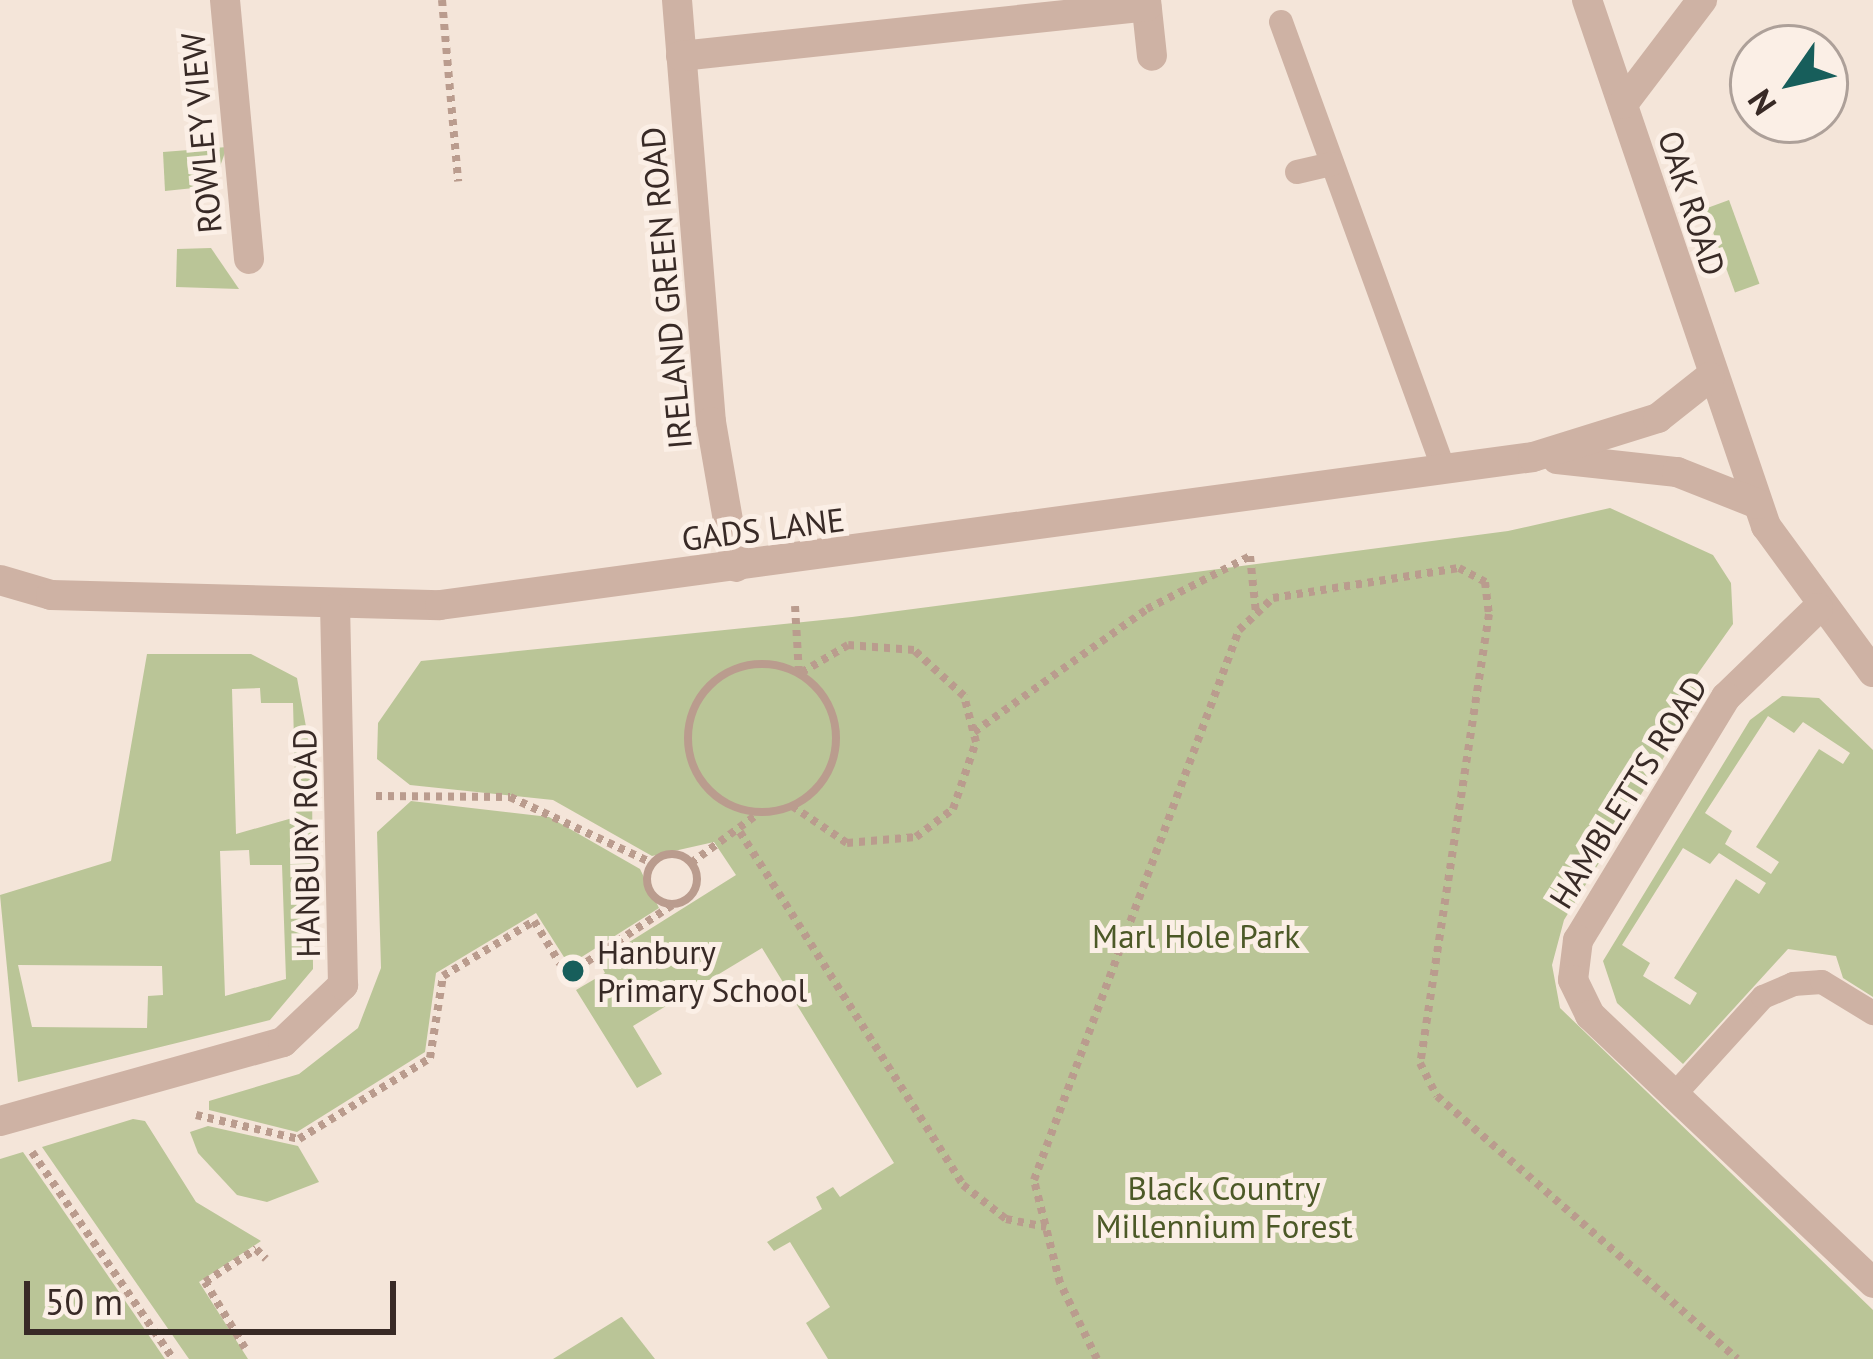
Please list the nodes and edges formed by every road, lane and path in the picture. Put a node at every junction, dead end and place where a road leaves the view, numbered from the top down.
1 (225, 0) edge
2 (442, 0) edge
3 (676, 0) edge
4 (1587, 0) edge
5 (1702, 0) edge
6 (1146, 3) edge
7 (1281, 22) dead end
8 (681, 56) junction
9 (1152, 56) dead end
10 (1623, 104) junction
11 (1332, 164) junction
12 (1297, 172) dead end
13 (458, 181) dead end
14 (249, 259) dead end
15 (1710, 377) junction
16 (1533, 458) junction
17 (1444, 470) junction
18 (1758, 503) junction
19 (736, 567) junction
20 (0, 580) edge
21 (795, 607) dead end
22 (1818, 608) junction
23 (334, 609) junction
24 (1256, 614) junction
25 (1873, 672) edge
26 (799, 674) junction
27 (974, 732) junction
28 (370, 797) dead end
29 (792, 806) junction
30 (760, 812) junction
31 (740, 832) junction
32 (652, 863) junction
33 (691, 863) junction
34 (674, 904) junction
35 (1873, 1012) edge
36 (1675, 1094) junction
37 (196, 1115) dead end
38 (0, 1120) edge
39 (25, 1142) dead end
40 (1046, 1227) junction
41 (266, 1259) dead end
42 (1873, 1282) edge
43 (245, 1348) dead end
44 (173, 1359) edge
45 (1097, 1359) edge
46 (1737, 1359) edge

1 - 14 street, ROWLEY VIEW
2 - 13 path
3 - 8 street, IRELAND GREEN ROAD
4 - 10 street, OAK ROAD
5 - 10 street
6 - 8 street
6 - 9 street
7 - 11 lane
8 - 19 street, IRELAND GREEN ROAD
10 - 15 street, OAK ROAD
11 - 12 lane
11 - 17 lane
15 - 16 street, GADS LANE
15 - 18 street, OAK ROAD
16 - 17 street, GADS LANE
16 - 18 street, GADS LANE
17 - 19 street, GADS LANE
18 - 22 street, OAK ROAD
19 - 23 street, GADS LANE
20 - 23 street, GADS LANE
21 - 26 path
22 - 25 street, OAK ROAD
22 - 36 street, HAMBLETTS ROAD
23 - 38 street, HANBURY ROAD
24 - 27 path
24 - 40 path
24 - 46 path
26 - 27 path
26 - 29 path
26 - 30 path
27 - 29 path
28 - 32 path
29 - 30 path
30 - 31 path
31 - 33 path
31 - 40 path
32 - 33 path
32 - 34 path
33 - 34 path
34 - 37 path
35 - 36 lane
36 - 42 street, HAMBLETTS ROAD
39 - 44 path
40 - 45 path
41 - 43 path

